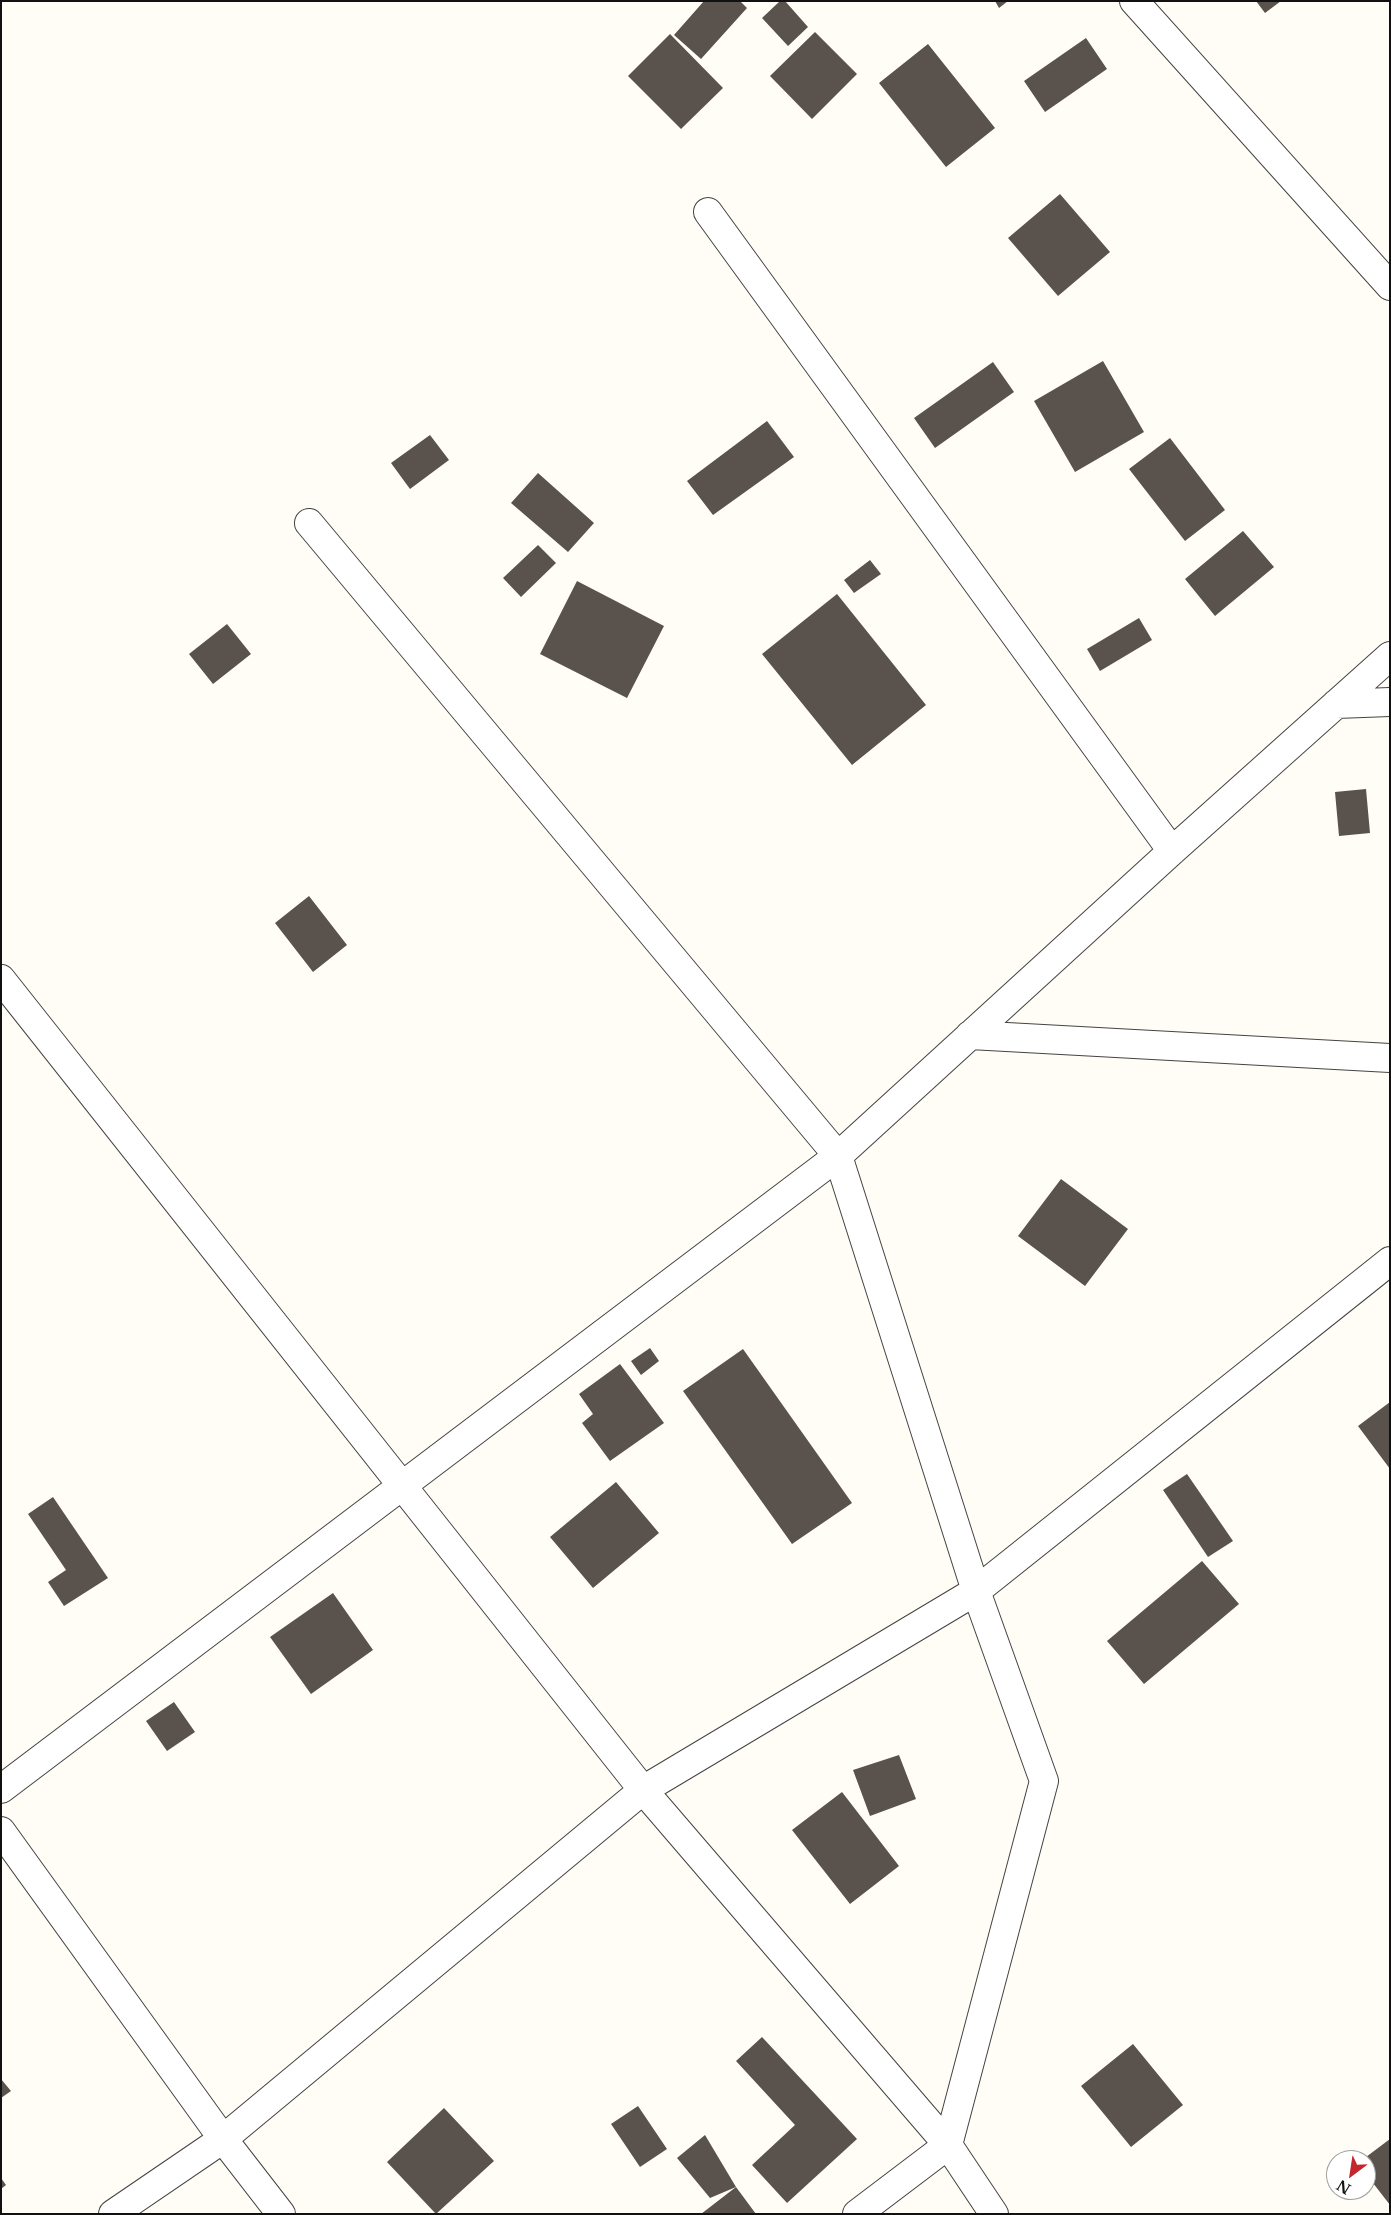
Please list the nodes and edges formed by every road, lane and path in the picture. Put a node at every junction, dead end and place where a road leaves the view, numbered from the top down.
1 (1134, 1) edge
2 (708, 212) dead end
3 (1390, 286) edge
4 (309, 523) dead end
5 (1390, 656) edge
6 (1390, 702) edge
7 (1336, 704) junction
8 (1172, 850) junction
9 (1, 979) edge
10 (970, 1035) junction
11 (1390, 1058) edge
12 (838, 1156) junction
13 (1390, 1261) edge
14 (402, 1486) junction
15 (976, 1591) junction
16 (1, 1789) edge
17 (643, 1790) junction
18 (1, 1832) edge
19 (223, 2139) junction
20 (948, 2145) junction
21 (113, 2214) edge
22 (280, 2214) edge
23 (857, 2214) edge
24 (994, 2214) edge

1 - 3 street
2 - 8 street
4 - 12 street
5 - 7 street
6 - 7 street
7 - 8 street
8 - 10 street
9 - 14 street
10 - 11 street
10 - 12 street
12 - 14 street
12 - 15 street
13 - 15 street
14 - 16 street
14 - 17 street
15 - 17 street
15 - 20 street
17 - 19 street
17 - 20 street
18 - 19 street
19 - 21 street
19 - 22 street
20 - 23 street
20 - 24 street

